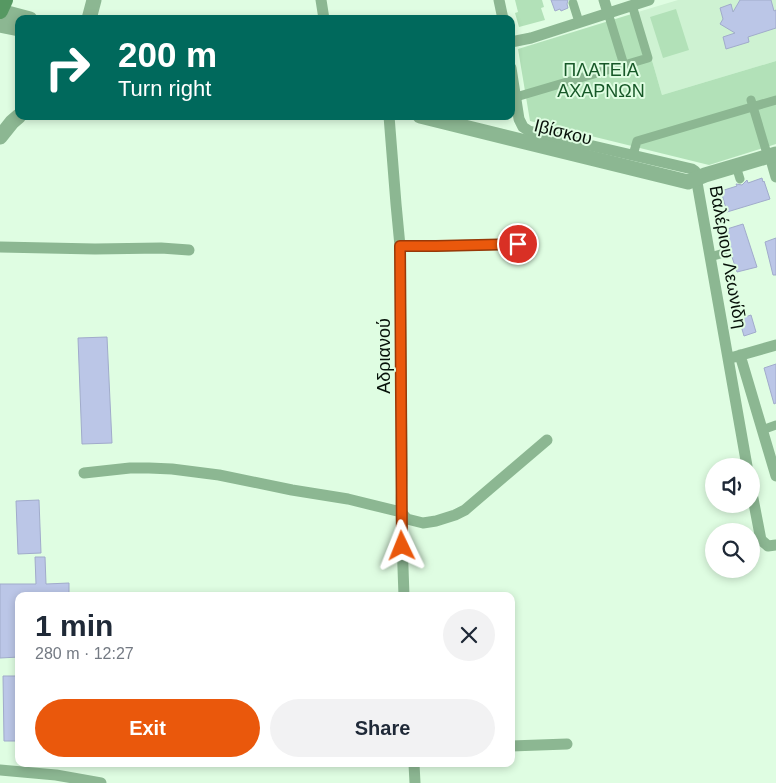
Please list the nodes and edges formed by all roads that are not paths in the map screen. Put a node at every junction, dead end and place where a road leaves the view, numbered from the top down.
1 (5, 0) edge
2 (94, 0) edge
3 (321, 0) edge
4 (499, 0) edge
5 (604, 0) edge
6 (645, 1) edge
7 (573, 3) dead end
8 (632, 5) junction
9 (0, 11) edge
10 (608, 13) junction
11 (15, 15) edge
12 (90, 15) edge
13 (323, 15) edge
14 (502, 15) edge
15 (579, 22) junction
16 (0, 25) edge
17 (15, 28) edge
18 (515, 41) edge
19 (624, 65) junction
20 (515, 92) edge
21 (516, 98) junction
22 (776, 100) edge
23 (752, 103) junction
24 (15, 119) edge
25 (390, 120) edge
26 (436, 120) edge
27 (0, 137) edge
28 (633, 155) junction
29 (771, 156) edge
30 (776, 177) edge
31 (697, 179) junction
32 (518, 244) dead end
33 (400, 246) junction
34 (0, 247) edge
35 (189, 250) dead end
36 (724, 253) dead end
37 (710, 257) junction
38 (776, 344) edge
39 (740, 355) junction
40 (728, 358) junction
41 (776, 425) edge
42 (762, 430) junction
43 (547, 440) dead end
44 (746, 458) edge
45 (775, 469) edge
46 (84, 473) dead end
47 (402, 512) junction
48 (755, 513) edge
49 (772, 546) edge
50 (404, 592) edge
51 (567, 744) dead end
52 (515, 746) edge
53 (414, 767) edge
54 (0, 770) edge
55 (101, 783) edge
56 (415, 783) edge

1 - 9 main road
2 - 12 street
3 - 13 street
4 - 14 street
5 - 10 street
6 - 8 street
7 - 15 street
8 - 10 street
8 - 19 street
9 - 11 street
10 - 15 street
10 - 19 street
15 - 18 street
16 - 17 street
19 - 21 street
20 - 21 street, Βαλέριου Λεωνίδη
21 - 28 street, Βαλέριου Λεωνίδη
22 - 23 street
23 - 28 street
23 - 29 street
24 - 27 street
25 - 33 street, Αδριανού
26 - 31 street, Ιβίσκου
28 - 31 street, Βαλέριου Λεωνίδη
29 - 30 street
29 - 31 street
31 - 37 street, Βαλέριου Λεωνίδη
32 - 33 street
33 - 47 street, Αδριανού
34 - 35 street
36 - 37 street
37 - 40 street, Βαλέριου Λεωνίδη
38 - 39 street
39 - 40 street
39 - 42 street
40 - 44 street, Βαλέριου Λεωνίδη
41 - 42 street
42 - 45 street
43 - 47 street
46 - 47 street
47 - 50 street, Αδριανού
48 - 49 street
51 - 52 street
53 - 56 street
54 - 55 street

